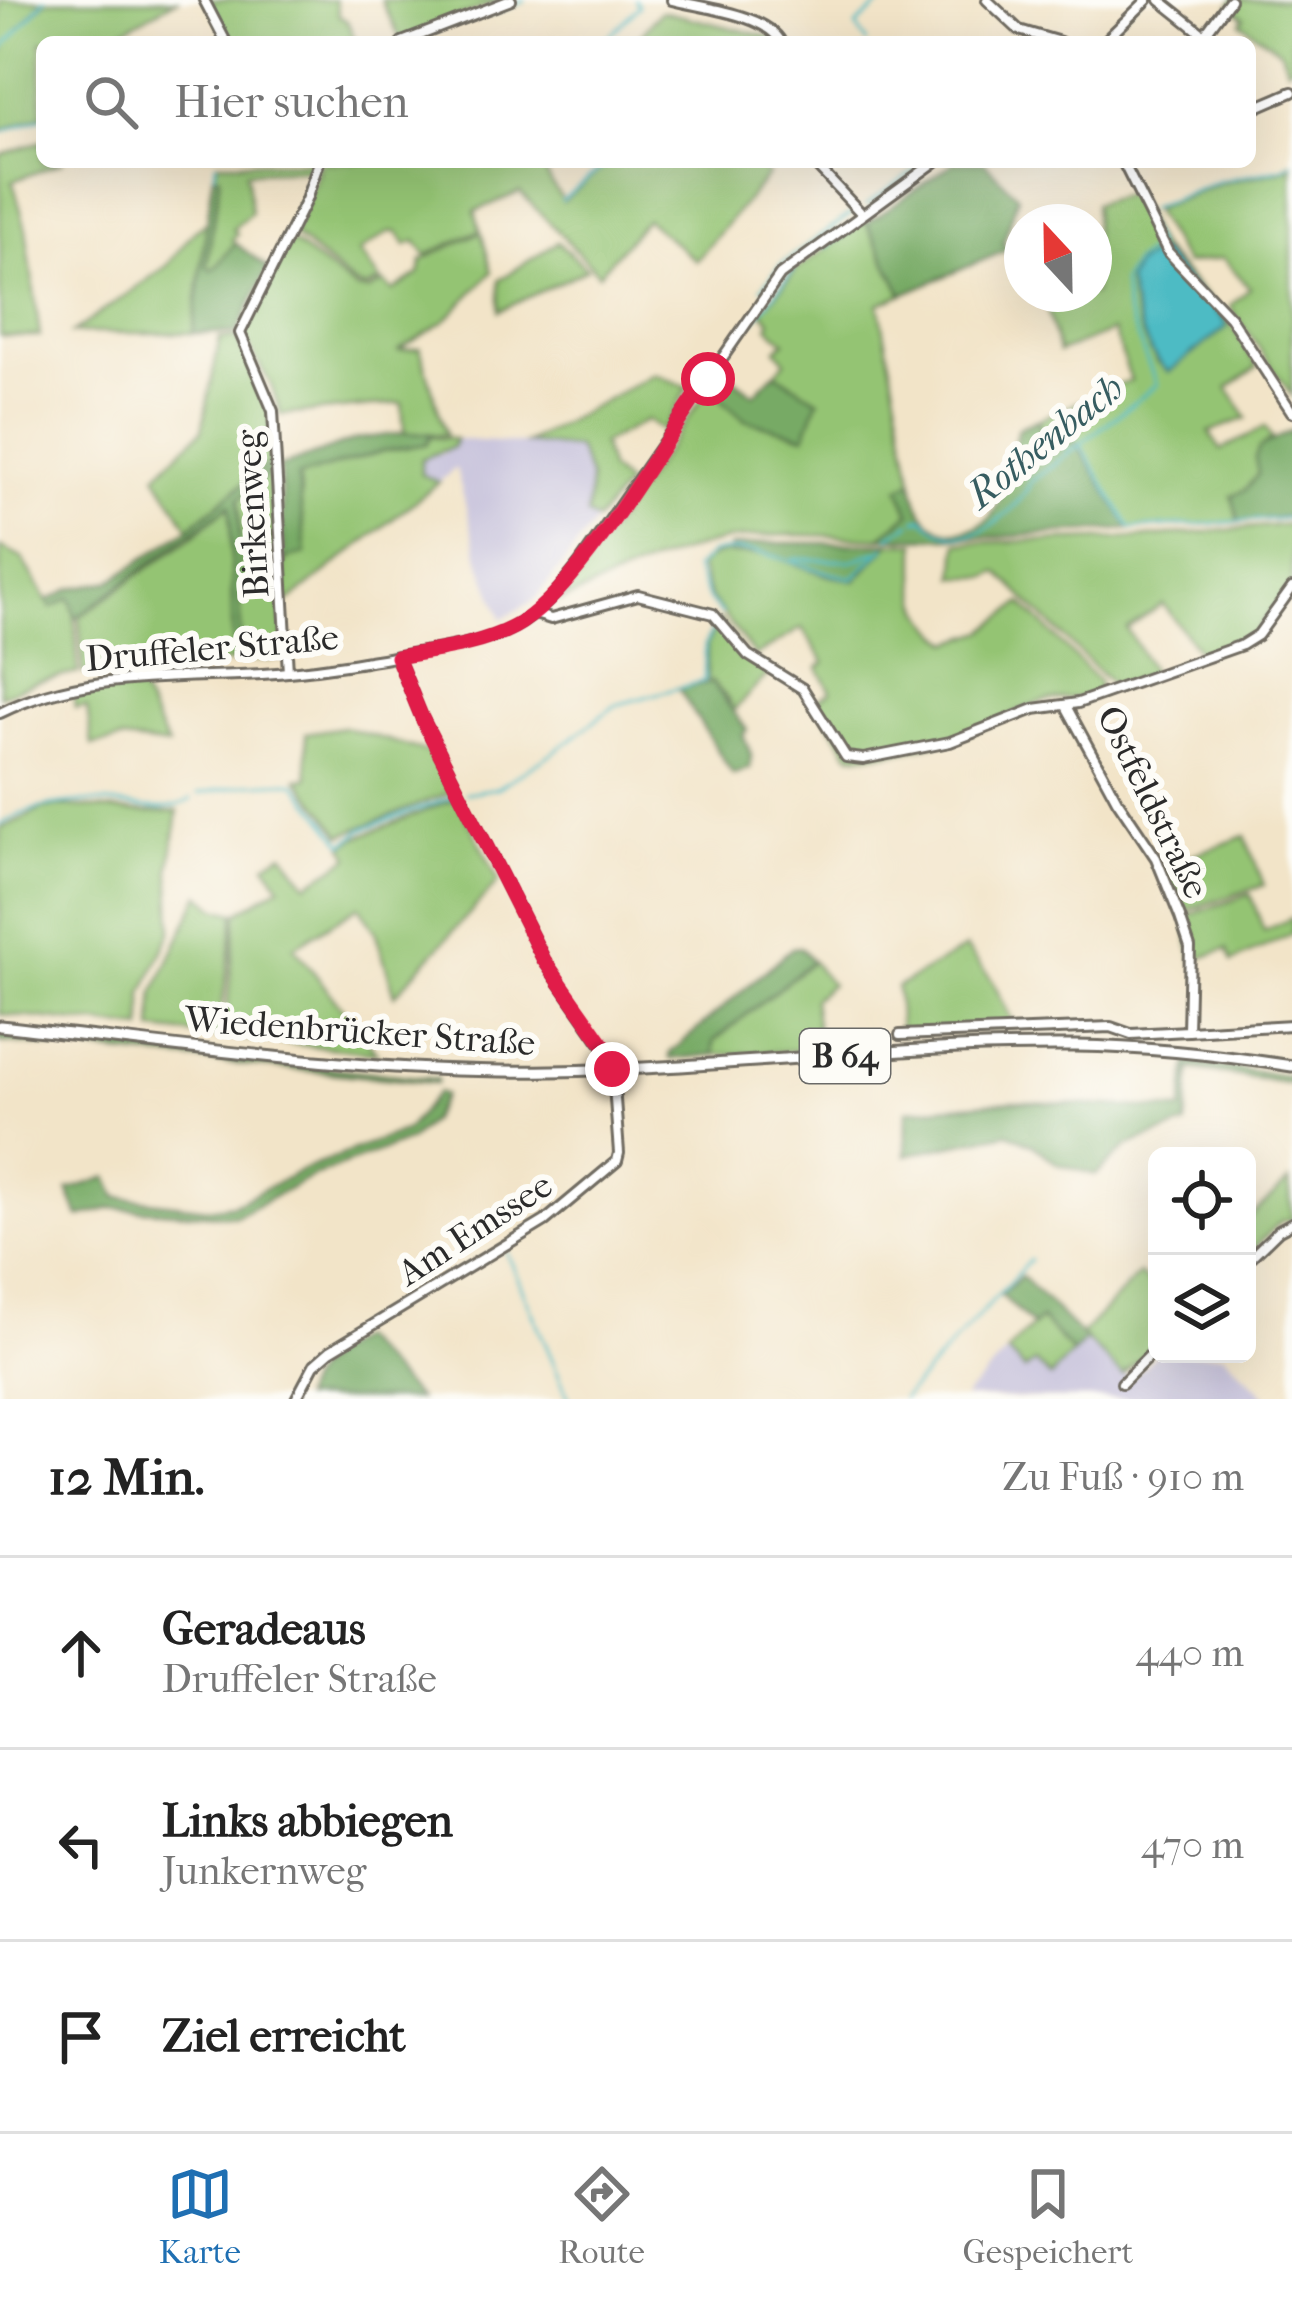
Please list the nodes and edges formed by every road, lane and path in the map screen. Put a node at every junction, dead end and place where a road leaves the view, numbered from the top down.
1 (204, 0) edge
2 (511, 0) edge
3 (672, 0) edge
4 (987, 0) edge
5 (1005, 0) edge
6 (1147, 0) edge
7 (1160, 0) edge
8 (1230, 0) edge
9 (996, 9) junction
10 (223, 36) edge
11 (418, 36) edge
12 (778, 36) edge
13 (1040, 36) edge
14 (1110, 36) edge
15 (1292, 92) edge
16 (1256, 107) edge
17 (317, 168) edge
18 (820, 168) edge
19 (927, 168) edge
20 (1126, 168) edge
21 (862, 214) junction
22 (1292, 412) edge
23 (1292, 588) edge
24 (535, 614) junction
25 (397, 657) junction
26 (288, 672) junction
27 (1072, 707) junction
28 (0, 713) edge
29 (1292, 1025) edge
30 (0, 1026) edge
31 (1188, 1031) junction
32 (900, 1036) dead end
33 (1292, 1066) edge
34 (612, 1069) junction
35 (1292, 1223) edge
36 (1254, 1255) edge
37 (1148, 1357) edge
38 (1122, 1383) dead end
39 (296, 1399) edge

1 - 10 street
2 - 11 street
3 - 12 street
4 - 9 street
5 - 9 street
6 - 14 street
7 - 8 street
9 - 13 street
15 - 16 street
17 - 26 street, Birkenweg
18 - 21 street
19 - 21 street, Druffeler Straße
20 - 22 street
21 - 24 street, Druffeler Straße
23 - 27 street, Ostfeldstraße
24 - 25 street, Druffeler Straße
24 - 27 street
25 - 26 street, Druffeler Straße
25 - 34 street
26 - 28 street, Druffeler Straße
27 - 31 street, Ostfeldstraße
29 - 31 street
30 - 34 main road, Wiedenbrücker Straße / B 64
31 - 32 street
33 - 34 main road, Wiedenbrücker Straße / B 64
34 - 39 street, Am Emssee
35 - 36 street
37 - 38 street

